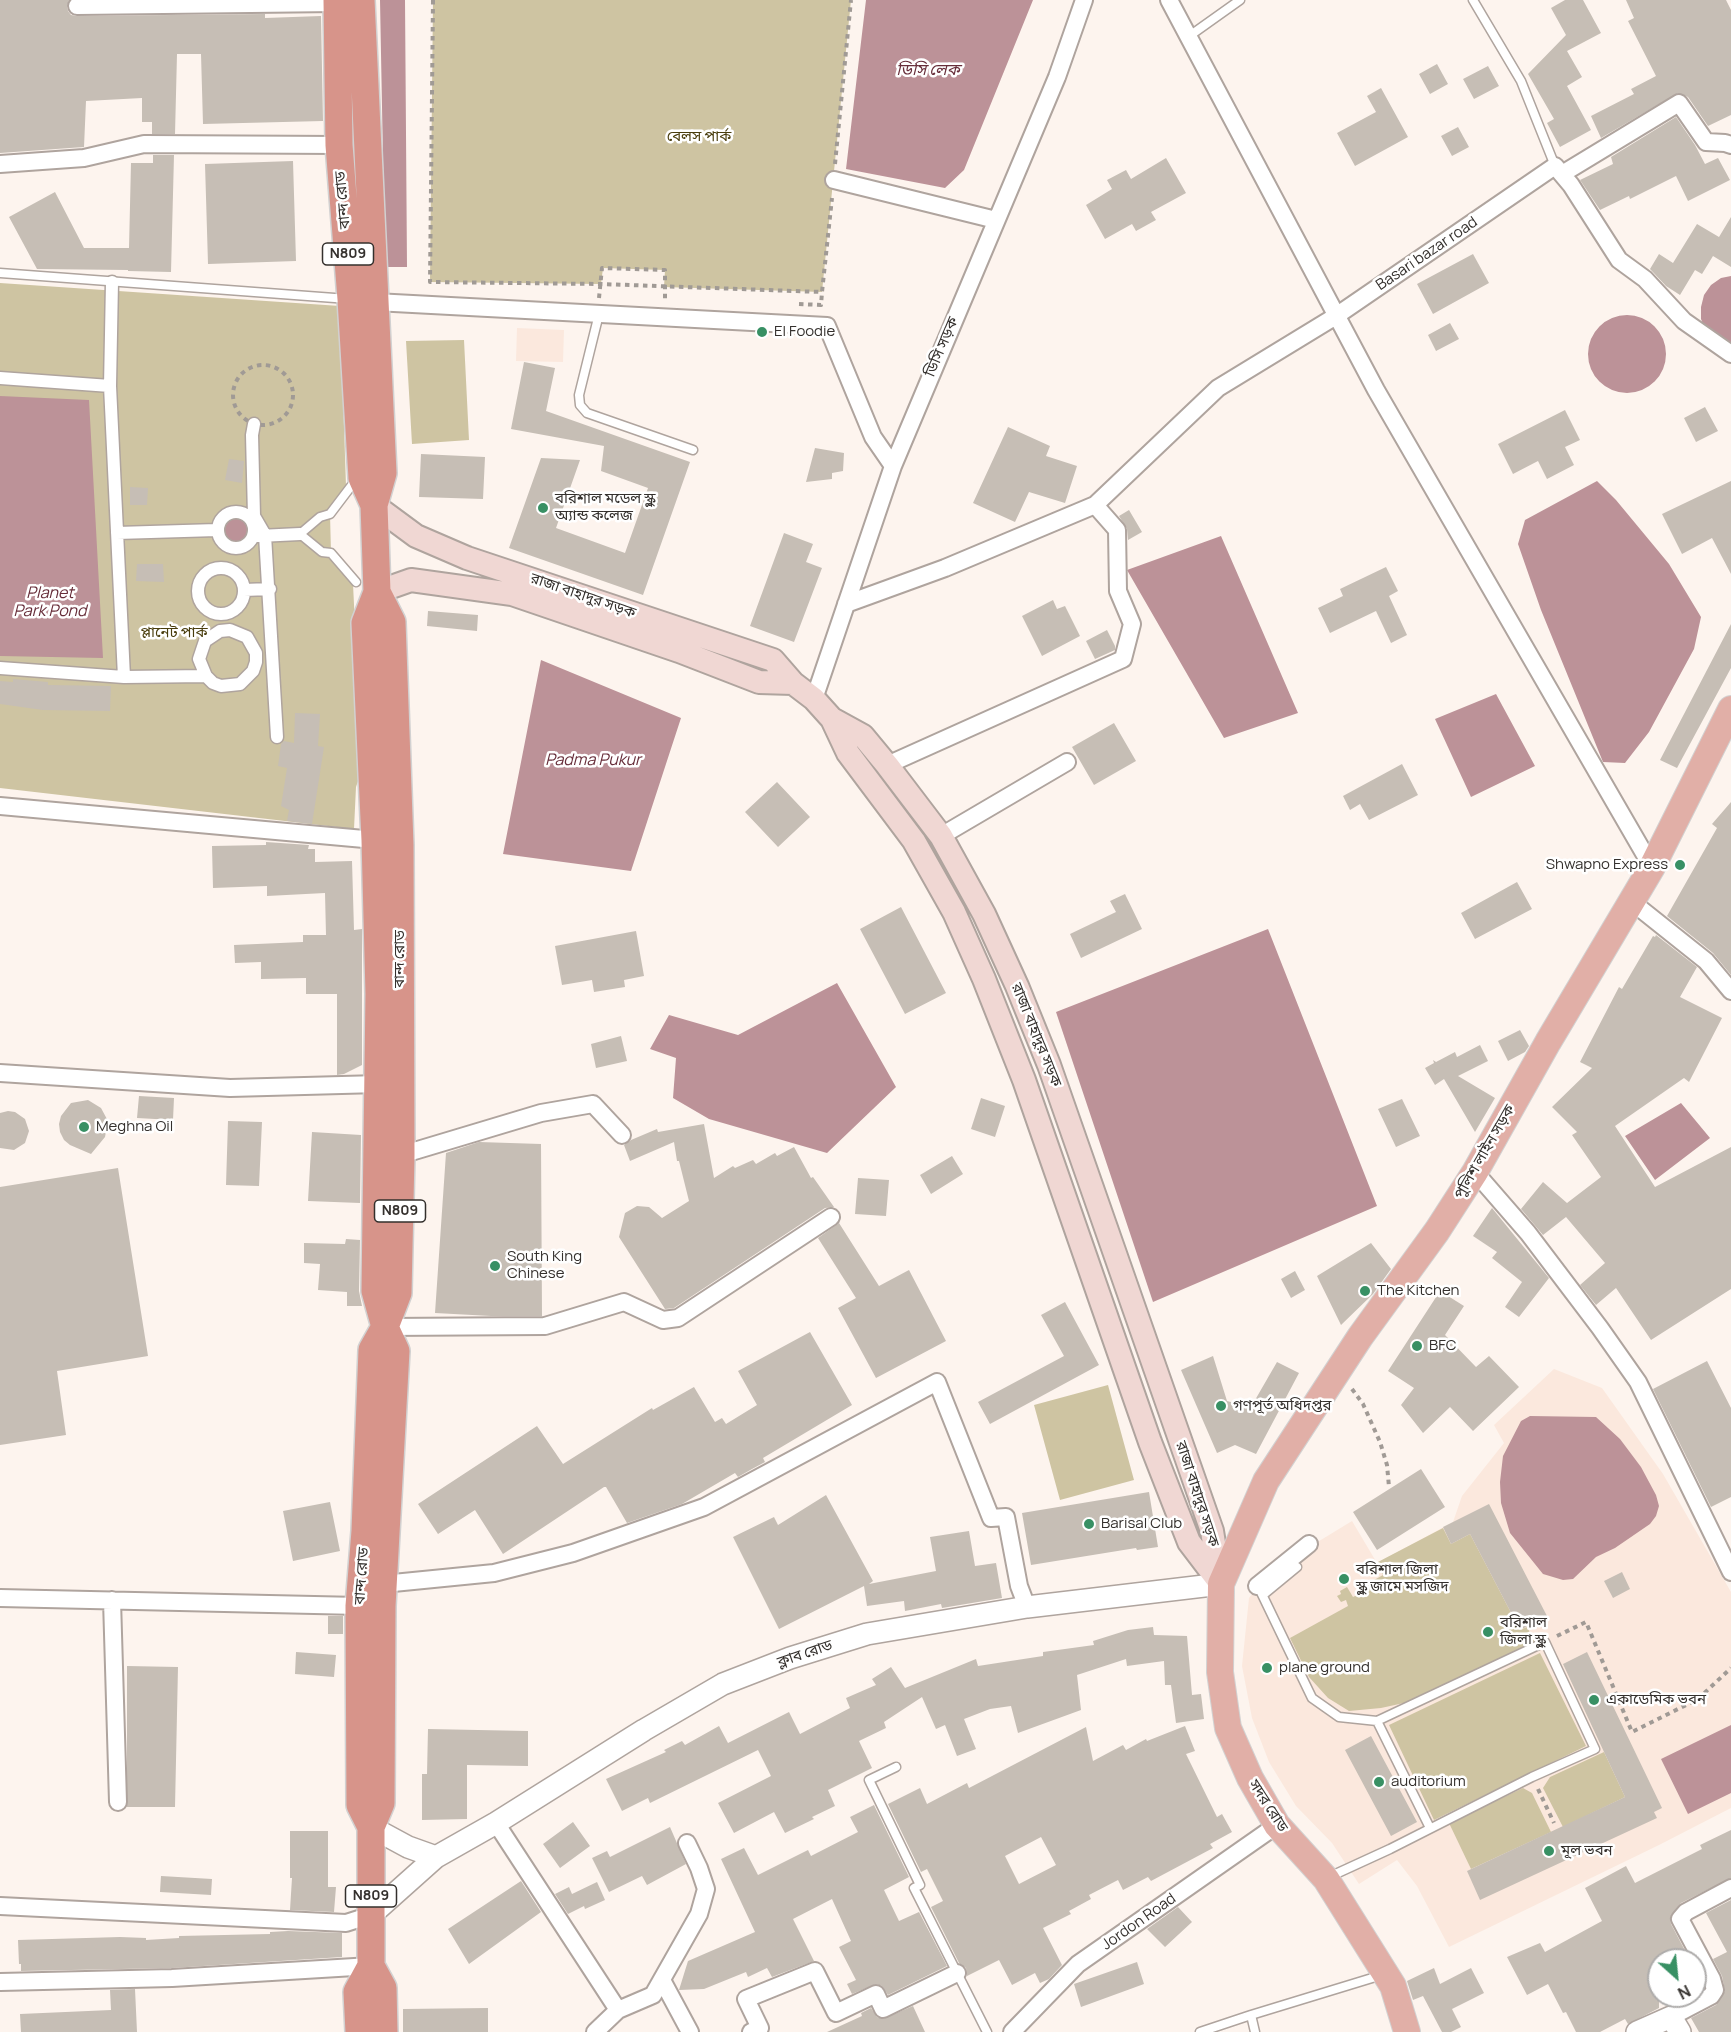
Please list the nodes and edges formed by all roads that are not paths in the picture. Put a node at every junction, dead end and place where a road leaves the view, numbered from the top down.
1 (1084, 0) edge
2 (1169, 0) edge
3 (1240, 0) edge
4 (1473, 0) edge
5 (345, 1) edge
6 (77, 6) dead end
7 (1188, 37) junction
8 (339, 145) junction
9 (1731, 146) edge
10 (0, 164) edge
11 (1559, 170) junction
12 (834, 180) road end
13 (996, 220) junction
14 (0, 273) edge
15 (112, 282) junction
16 (363, 301) junction
17 (599, 314) junction
18 (1336, 315) junction
19 (1731, 354) edge
20 (0, 378) edge
21 (110, 386) junction
22 (254, 424) road end
23 (693, 450) dead end
24 (893, 466) junction
25 (352, 485) dead end
26 (374, 505) junction
27 (1095, 505) junction
28 (252, 517) junction
29 (218, 530) junction
30 (117, 533) junction
31 (300, 534) junction
32 (259, 536) junction
33 (367, 587) junction
34 (270, 589) junction
35 (244, 590) junction
36 (846, 604) junction
37 (210, 611) junction
38 (212, 635) junction
39 (0, 668) edge
40 (206, 676) junction
41 (124, 677) junction
42 (793, 683) junction
43 (814, 699) junction
44 (1731, 709) edge
45 (832, 719) junction
46 (277, 737) dead end
47 (1067, 762) dead end
48 (887, 765) junction
49 (0, 806) edge
50 (940, 836) junction
51 (375, 840) junction
52 (1652, 867) junction
53 (1632, 902) junction
54 (1731, 991) edge
55 (0, 1073) edge
56 (379, 1084) junction
57 (622, 1135) dead end
58 (401, 1155) junction
59 (1475, 1172) junction
60 (831, 1217) dead end
61 (385, 1327) junction
62 (1309, 1544) dead end
63 (1297, 1567) dead end
64 (1731, 1572) edge
65 (383, 1584) junction
66 (1221, 1584) junction
67 (1257, 1587) junction
68 (0, 1598) edge
69 (112, 1600) junction
70 (360, 1606) junction
71 (1027, 1607) junction
72 (1377, 1721) junction
73 (896, 1767) dead end
74 (118, 1802) dead end
75 (496, 1823) junction
76 (1277, 1825) junction
77 (371, 1827) junction
78 (1430, 1828) junction
79 (687, 1843) dead end
80 (436, 1857) junction
81 (1326, 1879) junction
82 (1731, 1888) edge
83 (0, 1906) edge
84 (371, 1915) junction
85 (371, 1966) junction
86 (957, 1973) junction
87 (1385, 1974) junction
88 (662, 1980) junction
89 (0, 1982) edge
90 (618, 2010) junction
91 (1251, 2015) junction
92 (1675, 2024) edge
93 (359, 2032) edge
94 (384, 2032) edge
95 (595, 2032) edge
96 (690, 2032) edge
97 (751, 2032) edge
98 (987, 2032) edge
99 (1012, 2032) edge
100 (1200, 2032) edge
101 (1255, 2032) edge
102 (1407, 2032) edge
103 (1637, 2032) edge

1 - 13 street, ডিসি সড়ক
2 - 7 street
3 - 7 lane
4 - 11 lane
5 - 6 street
5 - 8 highway, বান্দ রোড / N809
5 - 16 highway, বান্দ রোড / N809
7 - 18 street
8 - 10 street
8 - 16 highway, বান্দ রোড / N809
9 - 11 street, Basari bazar road
11 - 18 street, Basari bazar road
11 - 19 street
12 - 13 street
13 - 24 street, ডিসি সড়ক
14 - 15 lane
15 - 16 lane
15 - 21 street
16 - 17 street
16 - 26 highway, বান্দ রোড / N809
17 - 23 lane
17 - 24 street
18 - 27 street, Basari bazar road
18 - 52 street
20 - 21 street
21 - 30 street
22 - 28 street
24 - 36 street, ডিসি সড়ক
25 - 31 lane
26 - 33 highway, বান্দ রোড / N809
26 - 42 main road, রাজা বাহাদুর সড়ক
27 - 36 street
27 - 48 street
28 - 29 street
28 - 32 street
29 - 30 street
29 - 32 street
30 - 41 street
31 - 32 street
31 - 33 lane
32 - 34 street
33 - 42 main road, রাজা বাহাদুর সড়ক
33 - 51 highway, বান্দ রোড / N809
33 - 58 highway, বান্দ রোড / N809
34 - 35 street
34 - 46 street
35 - 37 street
35 - 37 street
36 - 43 street, ডিসি সড়ক
37 - 38 street
38 - 40 street
38 - 40 street
39 - 41 street
40 - 41 street
42 - 43 main road, রাজা বাহাদুর সড়ক
43 - 45 main road, রাজা বাহাদুর সড়ক
44 - 52 main road, পুলিশ লাইন সড়ক
45 - 48 main road, রাজা বাহাদুর সড়ক
45 - 66 main road, রাজা বাহাদুর সড়ক
47 - 50 street
48 - 50 main road, রাজা বাহাদুর সড়ক
49 - 51 street
50 - 66 main road, রাজা বাহাদুর সড়ক
51 - 56 highway, বান্দ রোড / N809
52 - 53 main road, পুলিশ লাইন সড়ক
53 - 54 street
53 - 59 main road, পুলিশ লাইন সড়ক
55 - 56 street
56 - 61 highway, বান্দ রোড / N809
57 - 58 street
58 - 61 highway, বান্দ রোড / N809
59 - 64 street
59 - 66 main road, পুলিশ লাইন সড়ক
60 - 61 street
61 - 65 highway, বান্দ রোড / N809
61 - 70 highway, বান্দ রোড / N809
62 - 67 street
63 - 67 lane
65 - 71 street
65 - 77 highway, বান্দ রোড / N809
66 - 71 street, ক্লাব রোড
66 - 76 main road, সদর রোড
67 - 72 lane
68 - 69 street
69 - 70 street
69 - 74 street
70 - 77 highway, বান্দ রোড / N809
71 - 75 street, ক্লাব রোড
72 - 78 lane
72 - 78 lane
73 - 86 lane
75 - 80 street, ক্লাব রোড
75 - 90 street
76 - 81 main road, সদর রোড
76 - 99 street, Jordon Road
77 - 80 street
77 - 84 highway, বান্দ রোড / N809
78 - 81 lane
79 - 88 street
80 - 84 street, ক্লাব রোড
81 - 87 main road, সদর রোড
82 - 92 street
83 - 84 street
84 - 85 highway, বান্দ রোড / N809
85 - 89 street
85 - 93 highway, বান্দ রোড / N809
85 - 94 highway, বান্দ রোড / N809
86 - 97 street
86 - 98 lane
87 - 91 lane
87 - 102 main road, সদর রোড
88 - 90 street
88 - 96 street
90 - 95 street
91 - 100 lane
91 - 101 lane
92 - 103 street

